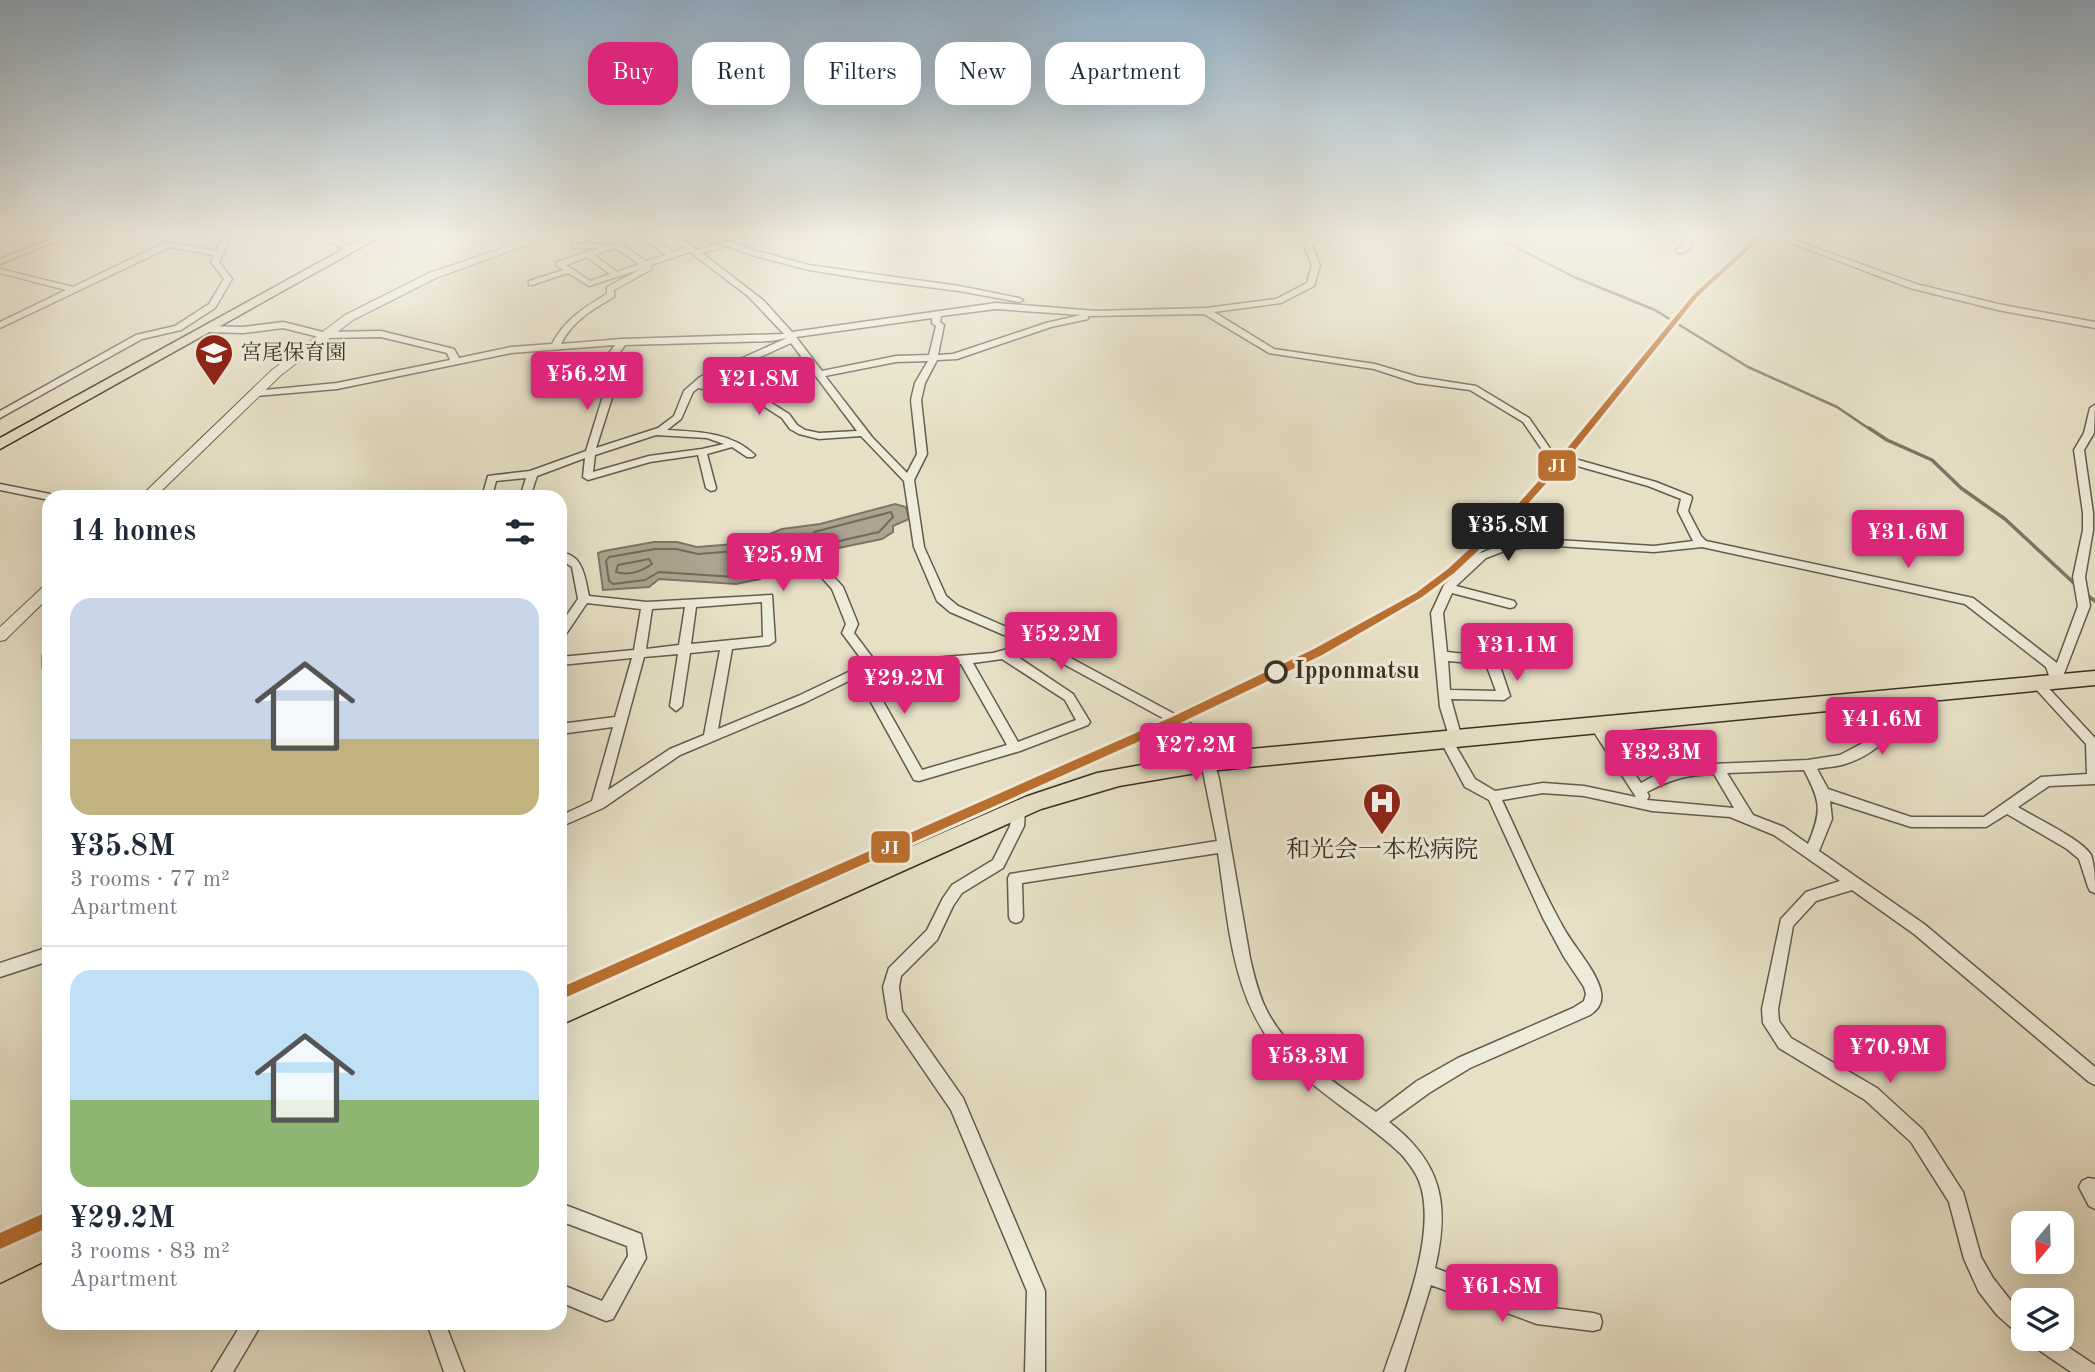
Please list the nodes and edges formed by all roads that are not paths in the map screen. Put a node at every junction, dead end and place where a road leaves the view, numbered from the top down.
1 (51, 299) edge
2 (216, 299) edge
3 (259, 299) edge
4 (384, 299) edge
5 (604, 299) edge
6 (755, 299) edge
7 (1013, 299) edge
8 (1283, 299) edge
9 (1966, 299) edge
10 (1040, 309) junction
11 (1206, 311) junction
12 (1097, 314) junction
13 (937, 315) junction
14 (0, 325) edge
15 (2095, 326) edge
16 (205, 329) junction
17 (323, 335) junction
18 (790, 338) junction
19 (622, 342) junction
20 (555, 347) junction
21 (933, 359) junction
22 (455, 360) junction
23 (821, 374) junction
24 (697, 385) junction
25 (256, 393) junction
26 (2095, 408) edge
27 (0, 415) edge
28 (655, 432) junction
29 (864, 433) junction
30 (0, 444) edge
31 (734, 444) junction
32 (702, 452) junction
33 (590, 453) junction
34 (750, 456) dead end
35 (532, 474) junction
36 (909, 480) junction
37 (0, 486) edge
38 (711, 488) dead end
39 (154, 490) edge
40 (489, 490) edge
41 (527, 490) edge
42 (42, 495) edge
43 (1702, 544) junction
44 (567, 560) edge
45 (830, 579) dead end
46 (1448, 588) junction
47 (42, 596) edge
48 (584, 599) junction
49 (691, 603) junction
50 (1510, 604) dead end
51 (648, 606) junction
52 (567, 624) edge
53 (0, 636) edge
54 (727, 645) junction
55 (1037, 645) junction
56 (685, 649) junction
57 (639, 654) junction
58 (1003, 654) junction
59 (1440, 656) junction
60 (964, 659) junction
61 (567, 660) edge
62 (863, 670) junction
63 (2095, 678) edge
64 (2047, 683) junction
65 (1445, 694) junction
66 (1884, 700) junction
67 (676, 706) dead end
68 (621, 721) junction
69 (1596, 726) junction
70 (567, 728) edge
71 (710, 738) junction
72 (1451, 739) junction
73 (2094, 746) edge
74 (1015, 748) junction
75 (1239, 759) junction
76 (1208, 762) junction
77 (1808, 765) junction
78 (1718, 769) junction
79 (2095, 780) edge
80 (1638, 791) junction
81 (1823, 793) junction
82 (1494, 796) junction
83 (598, 804) junction
84 (1648, 806) junction
85 (2006, 807) junction
86 (1018, 810) junction
87 (1747, 817) junction
88 (567, 819) edge
89 (1224, 846) junction
90 (1811, 853) junction
91 (1854, 883) junction
92 (2095, 887) edge
93 (1016, 917) dead end
94 (42, 956) edge
95 (0, 971) edge
96 (567, 1010) edge
97 (2095, 1077) edge
98 (1374, 1123) junction
99 (2095, 1188) edge
100 (2095, 1200) edge
101 (567, 1215) edge
102 (42, 1246) edge
103 (0, 1267) edge
104 (1424, 1273) junction
105 (567, 1296) edge
106 (2011, 1314) edge
107 (1593, 1322) dead end
108 (249, 1330) edge
109 (439, 1330) edge
110 (2057, 1351) edge
111 (222, 1372) edge
112 (454, 1372) edge
113 (1035, 1372) edge
114 (1394, 1372) edge
115 (2088, 1372) edge

1 - 14 street
2 - 27 street
3 - 16 main road
4 - 17 street
5 - 20 street
6 - 18 street
7 - 10 street
8 - 11 street
9 - 15 street
10 - 12 street
10 - 13 street
11 - 12 street
11 - 43 street
12 - 21 street
13 - 18 street
13 - 21 street
16 - 17 street
16 - 30 main road
17 - 22 street
17 - 25 street
18 - 19 street
18 - 23 street
18 - 24 street
19 - 20 street
19 - 33 street
20 - 22 street
21 - 23 street
21 - 36 street
22 - 25 street
23 - 29 street
24 - 28 street
24 - 29 street
25 - 39 street
26 - 64 street
28 - 31 street
28 - 33 street
29 - 36 street
31 - 32 street
31 - 34 street
32 - 33 street
32 - 38 street
33 - 35 street
35 - 40 street
35 - 41 street
36 - 55 street
37 - 42 street
43 - 46 street
43 - 64 street
44 - 48 street
45 - 62 street
46 - 50 street
46 - 59 street
47 - 53 street
48 - 51 street
48 - 52 street
49 - 51 street
49 - 54 street
49 - 56 street
51 - 57 street
54 - 56 street
54 - 71 street
55 - 58 street
55 - 75 street
56 - 57 street
56 - 67 street
57 - 61 street
57 - 68 street
58 - 60 street
58 - 74 street
59 - 65 street
59 - 65 street
60 - 62 street
60 - 74 street
62 - 71 street
62 - 74 street
63 - 64 highway
64 - 66 highway
64 - 73 street
65 - 72 street
66 - 69 highway
66 - 77 street
68 - 70 street
68 - 83 street
69 - 72 highway
69 - 80 street
71 - 83 street
72 - 75 highway
72 - 82 street
73 - 79 street
75 - 76 highway
76 - 86 highway
76 - 89 street
77 - 78 street
77 - 81 street
78 - 80 street
78 - 87 street
79 - 85 street
80 - 84 street
81 - 85 street
81 - 90 street
82 - 84 street
82 - 98 street
83 - 88 street
84 - 87 street
85 - 92 street
86 - 96 highway
86 - 113 street
87 - 90 street
89 - 93 street
89 - 98 street
90 - 91 street
91 - 97 street
91 - 106 street
94 - 95 street
98 - 104 street
99 - 100 street
101 - 105 street
102 - 103 highway
104 - 107 street
104 - 114 street
108 - 111 street
109 - 112 street
110 - 115 street

